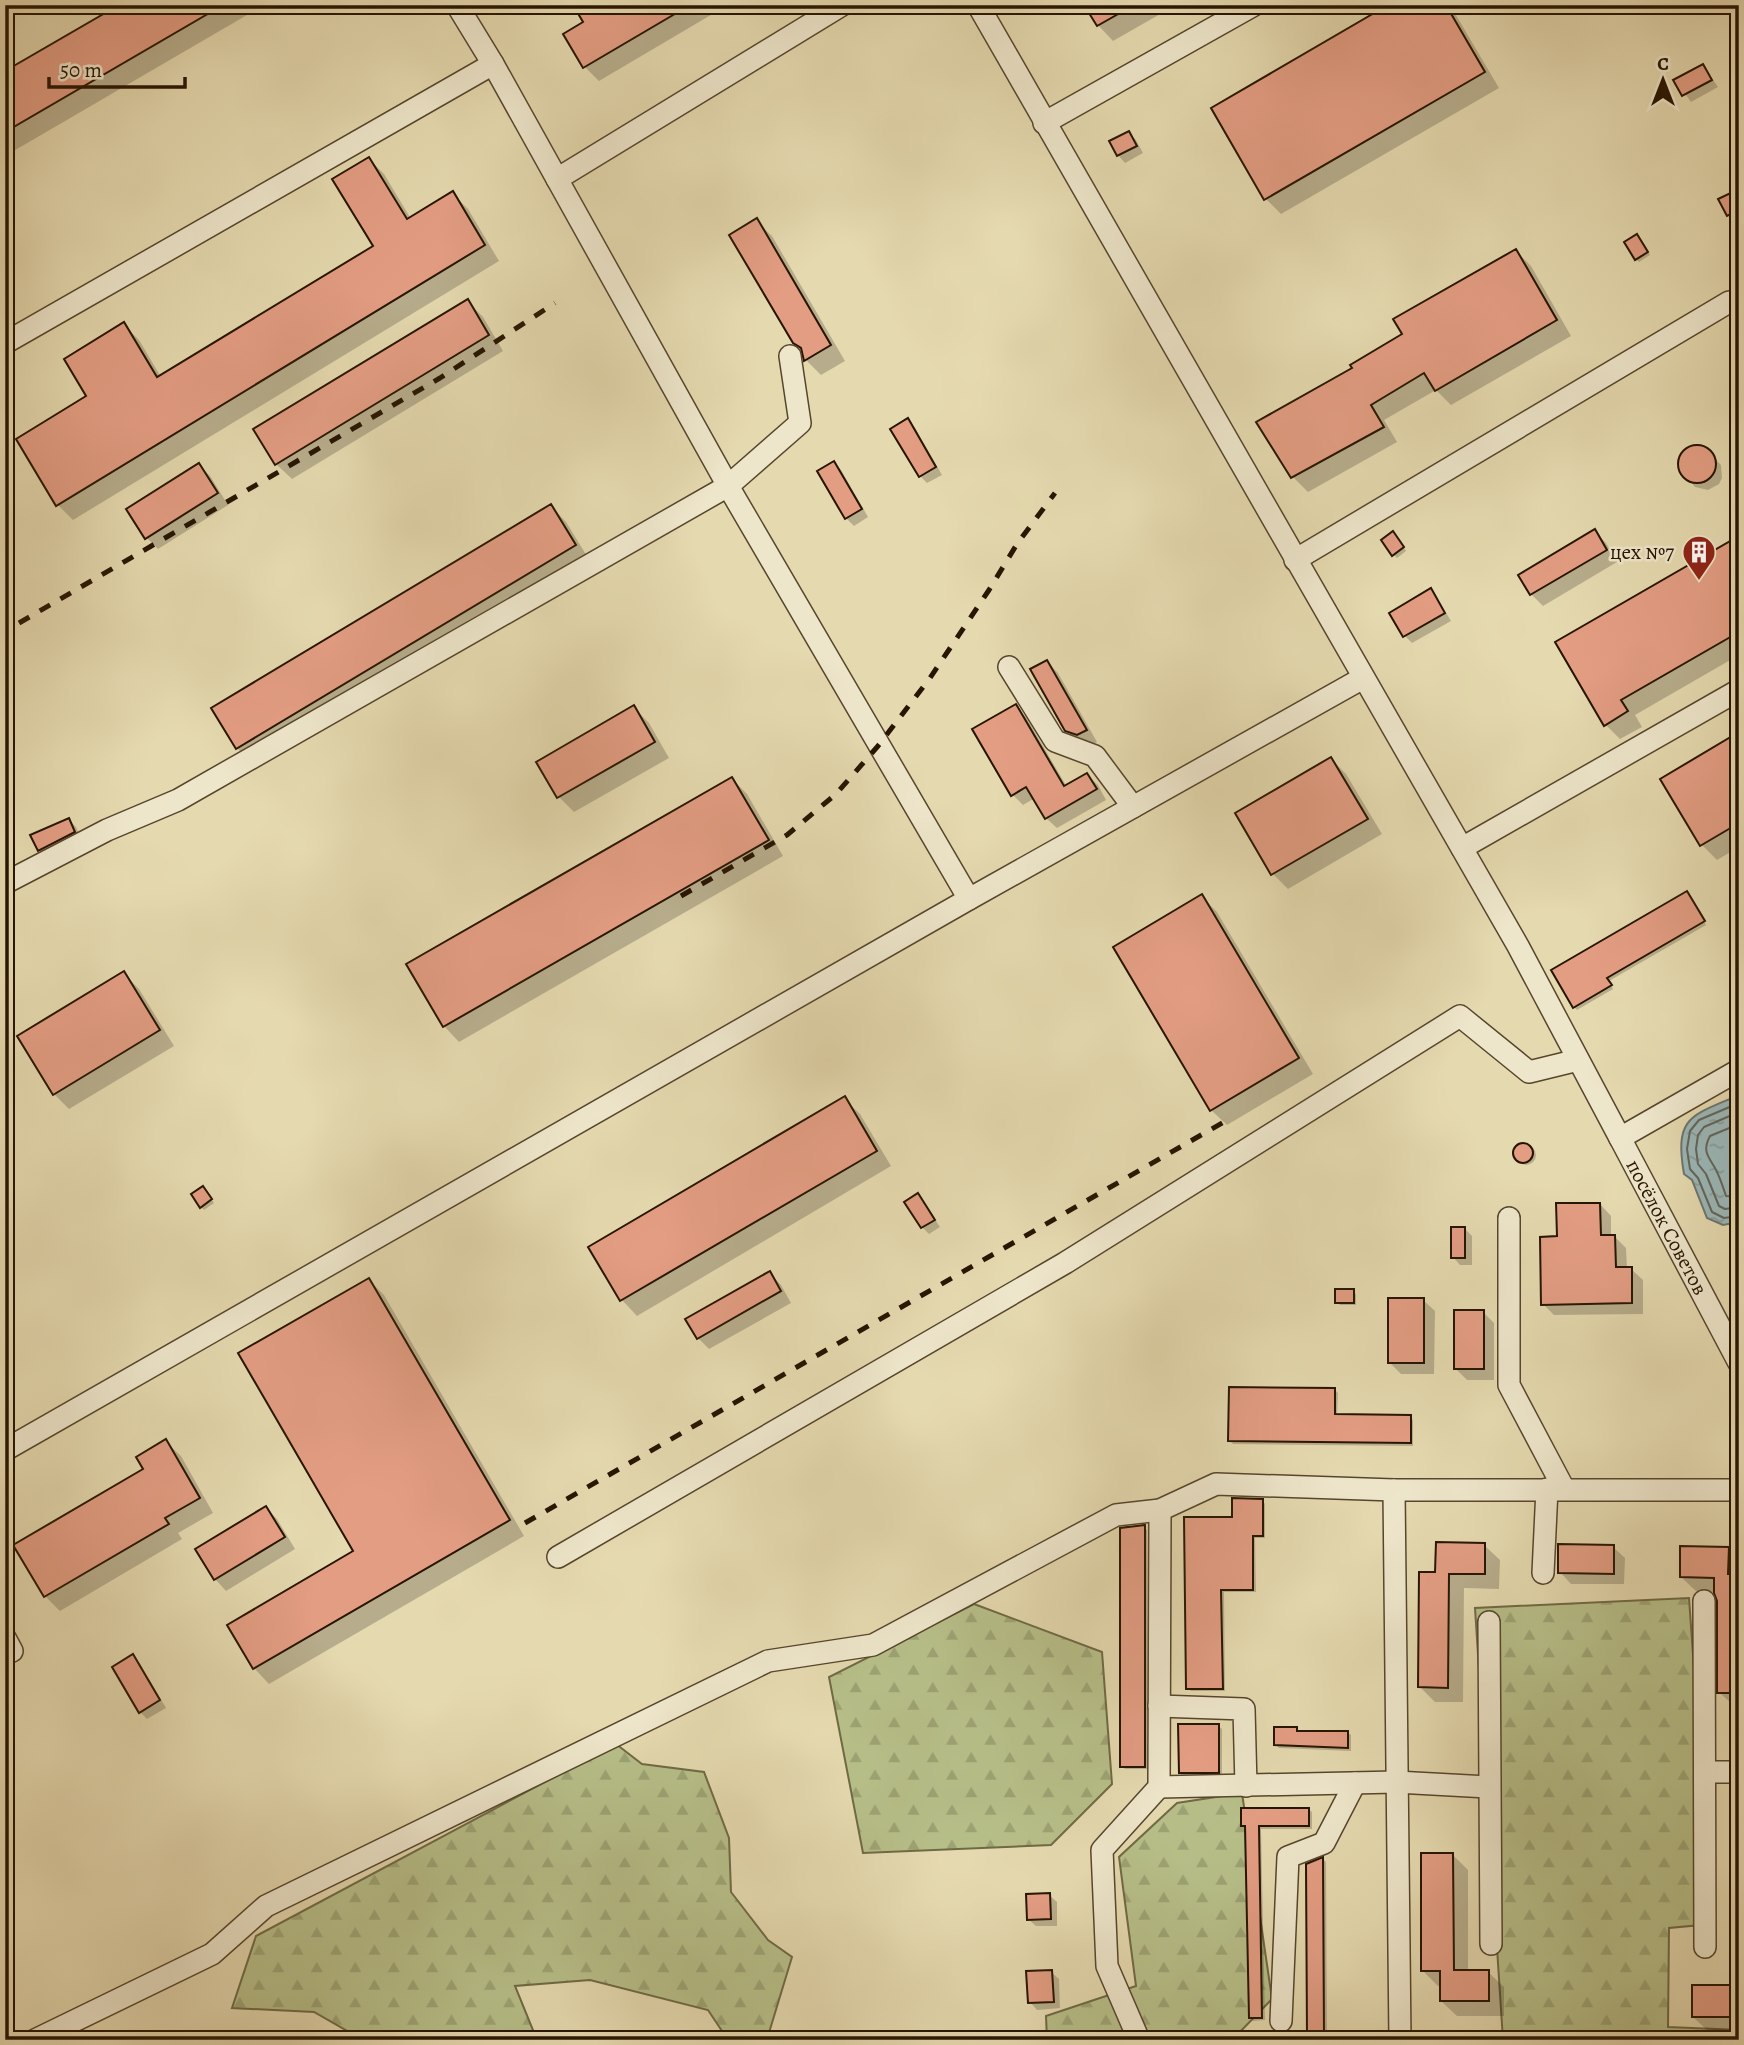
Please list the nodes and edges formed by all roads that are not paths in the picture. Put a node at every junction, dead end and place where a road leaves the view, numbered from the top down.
1 (457, 5) edge
2 (842, 5) edge
3 (978, 5) edge
4 (1254, 5) edge
5 (494, 64) junction
6 (1044, 122) junction
7 (558, 179) junction
8 (1729, 302) dead end
9 (5, 344) edge
10 (790, 356) dead end
11 (728, 485) junction
12 (1295, 560) junction
13 (1009, 667) dead end
14 (1363, 678) junction
15 (1739, 690) edge
16 (1133, 807) junction
17 (1461, 848) junction
18 (5, 883) edge
19 (969, 899) junction
20 (1578, 1059) junction
21 (1739, 1070) edge
22 (1620, 1138) junction
23 (1509, 1218) dead end
24 (1739, 1363) edge
25 (5, 1450) edge
26 (1555, 1489) junction
27 (1394, 1490) junction
28 (1739, 1490) edge
29 (1160, 1510) junction
30 (558, 1557) dead end
31 (1543, 1573) dead end
32 (1704, 1601) dead end
33 (1489, 1622) dead end
34 (5, 1638) edge
35 (5, 1654) edge
36 (1159, 1706) junction
37 (1705, 1772) junction
38 (1739, 1772) edge
39 (1396, 1782) junction
40 (1355, 1783) junction
41 (1246, 1786) junction
42 (1159, 1787) junction
43 (1488, 1787) junction
44 (1491, 1944) dead end
45 (1705, 1947) dead end
46 (1281, 2021) dead end
47 (36, 2040) edge
48 (1139, 2040) edge
49 (1400, 2040) edge

1 - 5 street
2 - 7 street
3 - 6 street
4 - 6 street
5 - 7 street
5 - 9 street
6 - 12 street
7 - 11 street
8 - 12 street
10 - 11 street
11 - 18 street
11 - 19 street
12 - 14 street
13 - 16 street
14 - 16 street
14 - 17 street
15 - 17 street
16 - 19 street
17 - 20 street
19 - 25 street
20 - 22 street
20 - 30 street
21 - 22 street, посёлок Советов
22 - 24 street, посёлок Советов
23 - 26 street
26 - 27 street
26 - 28 street
26 - 31 street
27 - 29 street
27 - 39 street
29 - 36 street
29 - 47 street
32 - 37 street
33 - 43 street
34 - 35 street
36 - 41 street
36 - 42 street
37 - 38 street
37 - 45 street
39 - 40 street
39 - 43 street
39 - 49 street
40 - 41 street
40 - 46 street
41 - 42 street
42 - 48 street
43 - 44 street

